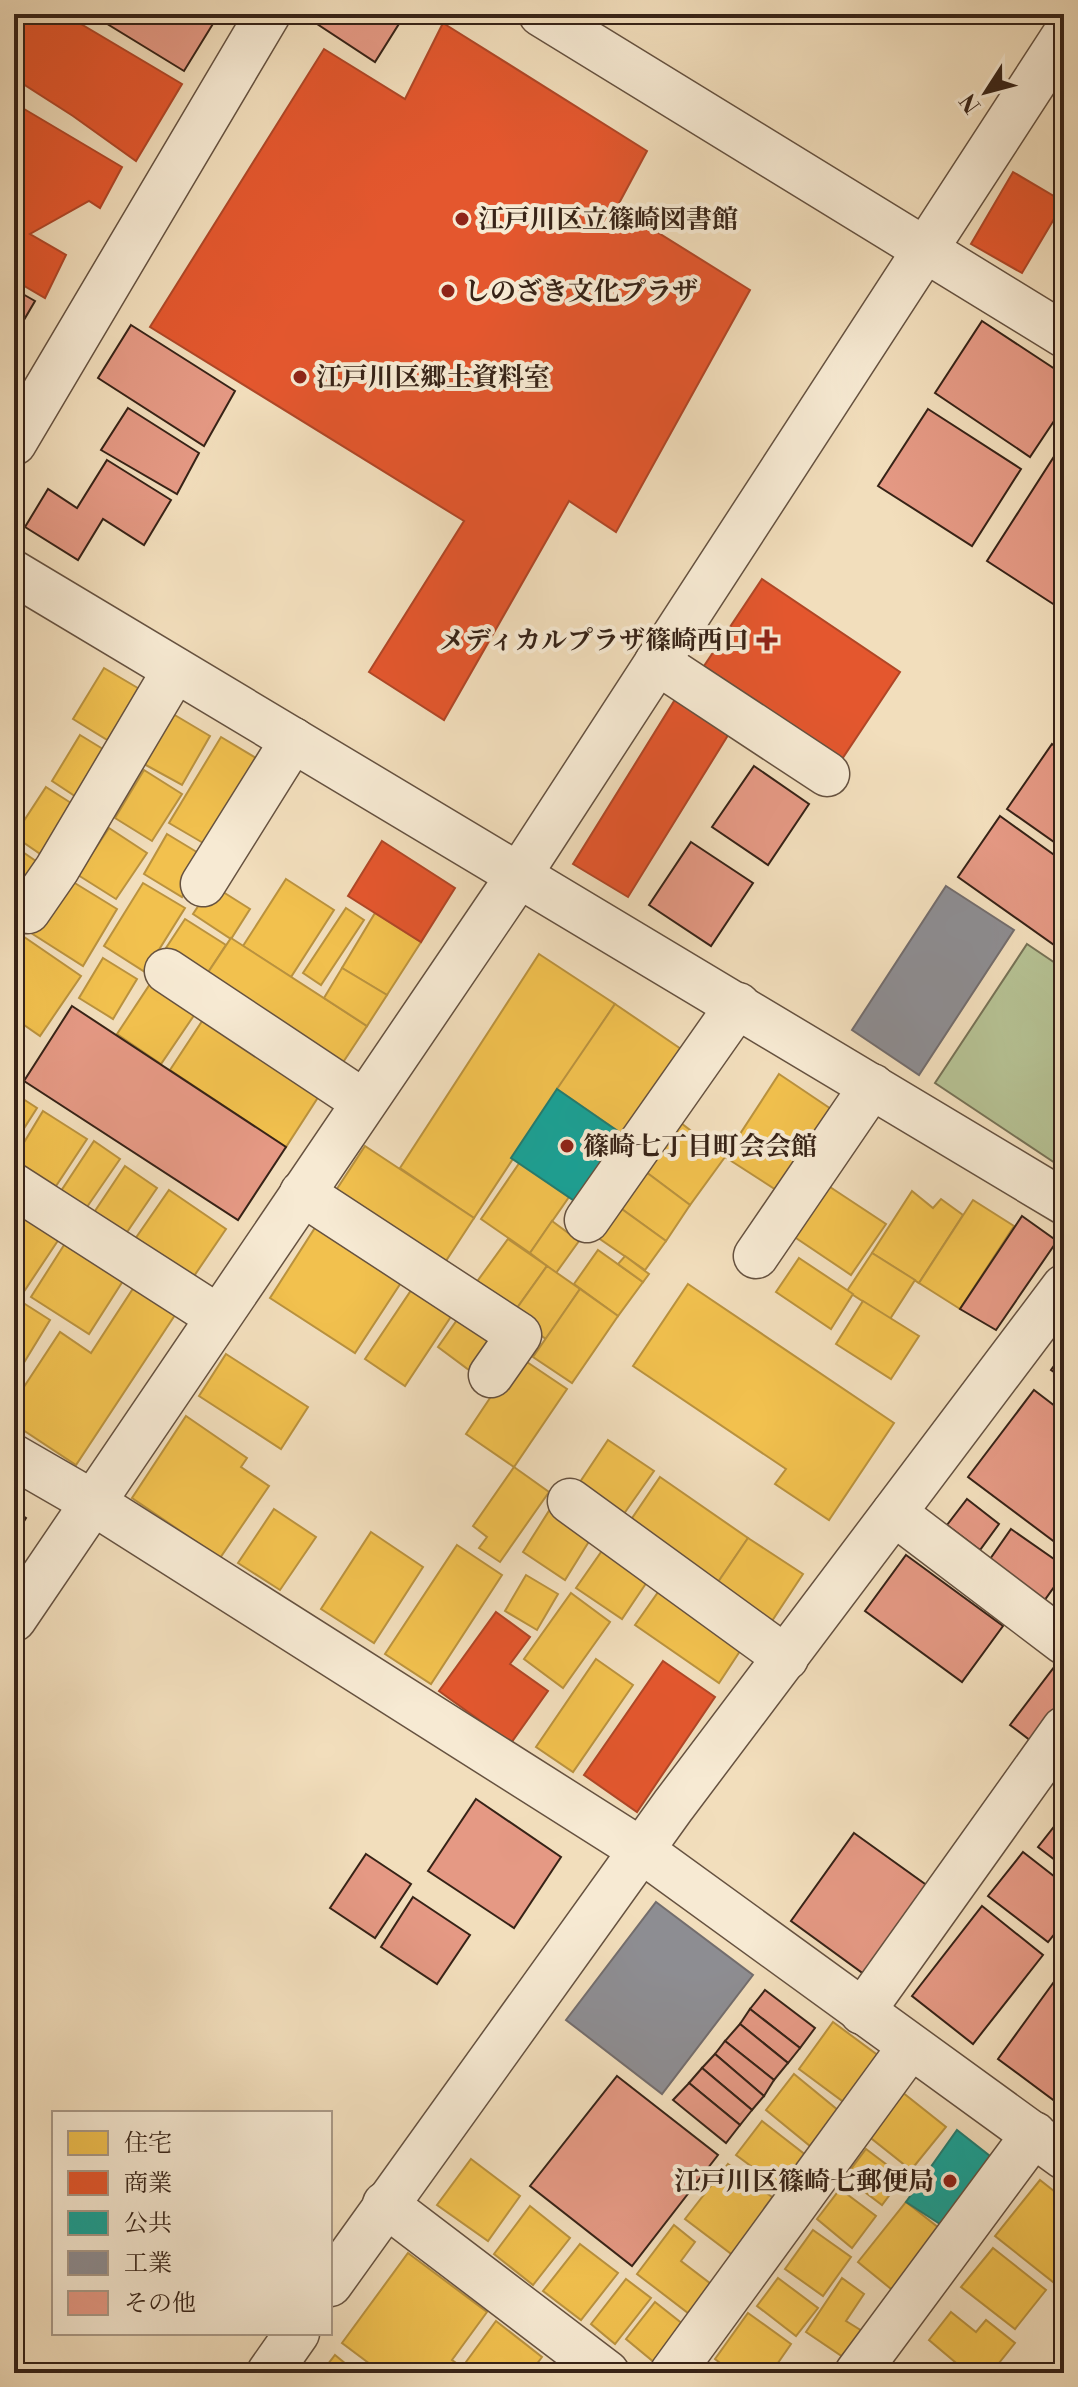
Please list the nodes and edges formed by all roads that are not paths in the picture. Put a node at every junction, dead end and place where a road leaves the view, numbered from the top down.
1 (268, 14) edge
2 (541, 14) edge
3 (1064, 36) edge
4 (922, 251) junction
5 (1064, 335) edge
6 (14, 443) edge
7 (14, 573) edge
8 (657, 662) junction
9 (175, 670) junction
10 (293, 740) junction
11 (827, 774) dead end
12 (519, 875) junction
13 (203, 884) dead end
14 (28, 911) dead end
15 (167, 971) dead end
16 (738, 1005) junction
17 (872, 1086) junction
18 (364, 1102) junction
19 (14, 1186) edge
20 (302, 1193) junction
21 (1064, 1202) edge
22 (587, 1220) dead end
23 (756, 1256) dead end
24 (1064, 1287) edge
25 (218, 1317) junction
26 (491, 1375) dead end
27 (14, 1457) edge
28 (570, 1501) dead end
29 (92, 1502) junction
30 (894, 1513) junction
31 (14, 1619) edge
32 (1064, 1642) edge
33 (786, 1658) junction
34 (1064, 1729) edge
35 (641, 1850) junction
36 (862, 2012) junction
37 (910, 2047) junction
38 (1049, 2146) edge
39 (385, 2204) junction
40 (332, 2281) edge
41 (296, 2335) edge
42 (269, 2373) edge
43 (607, 2373) edge
44 (672, 2373) edge
45 (857, 2373) edge

1 - 6 street
2 - 4 street
3 - 4 street
4 - 5 street
4 - 8 street
7 - 9 street
8 - 11 street
8 - 12 street
9 - 10 street
9 - 14 street
10 - 12 street
10 - 13 street
12 - 16 street
12 - 18 street
15 - 18 street
16 - 17 street
16 - 22 street
17 - 21 street
17 - 23 street
18 - 20 street
19 - 25 street
20 - 25 street
20 - 26 street
24 - 30 street
25 - 29 street
27 - 29 street
28 - 33 street
29 - 31 street
29 - 35 street
30 - 32 street
30 - 33 street
33 - 35 street
34 - 36 street
35 - 36 street
35 - 39 street
36 - 37 street
37 - 38 street
37 - 44 street
38 - 45 street
39 - 40 street
39 - 43 street
41 - 42 street

